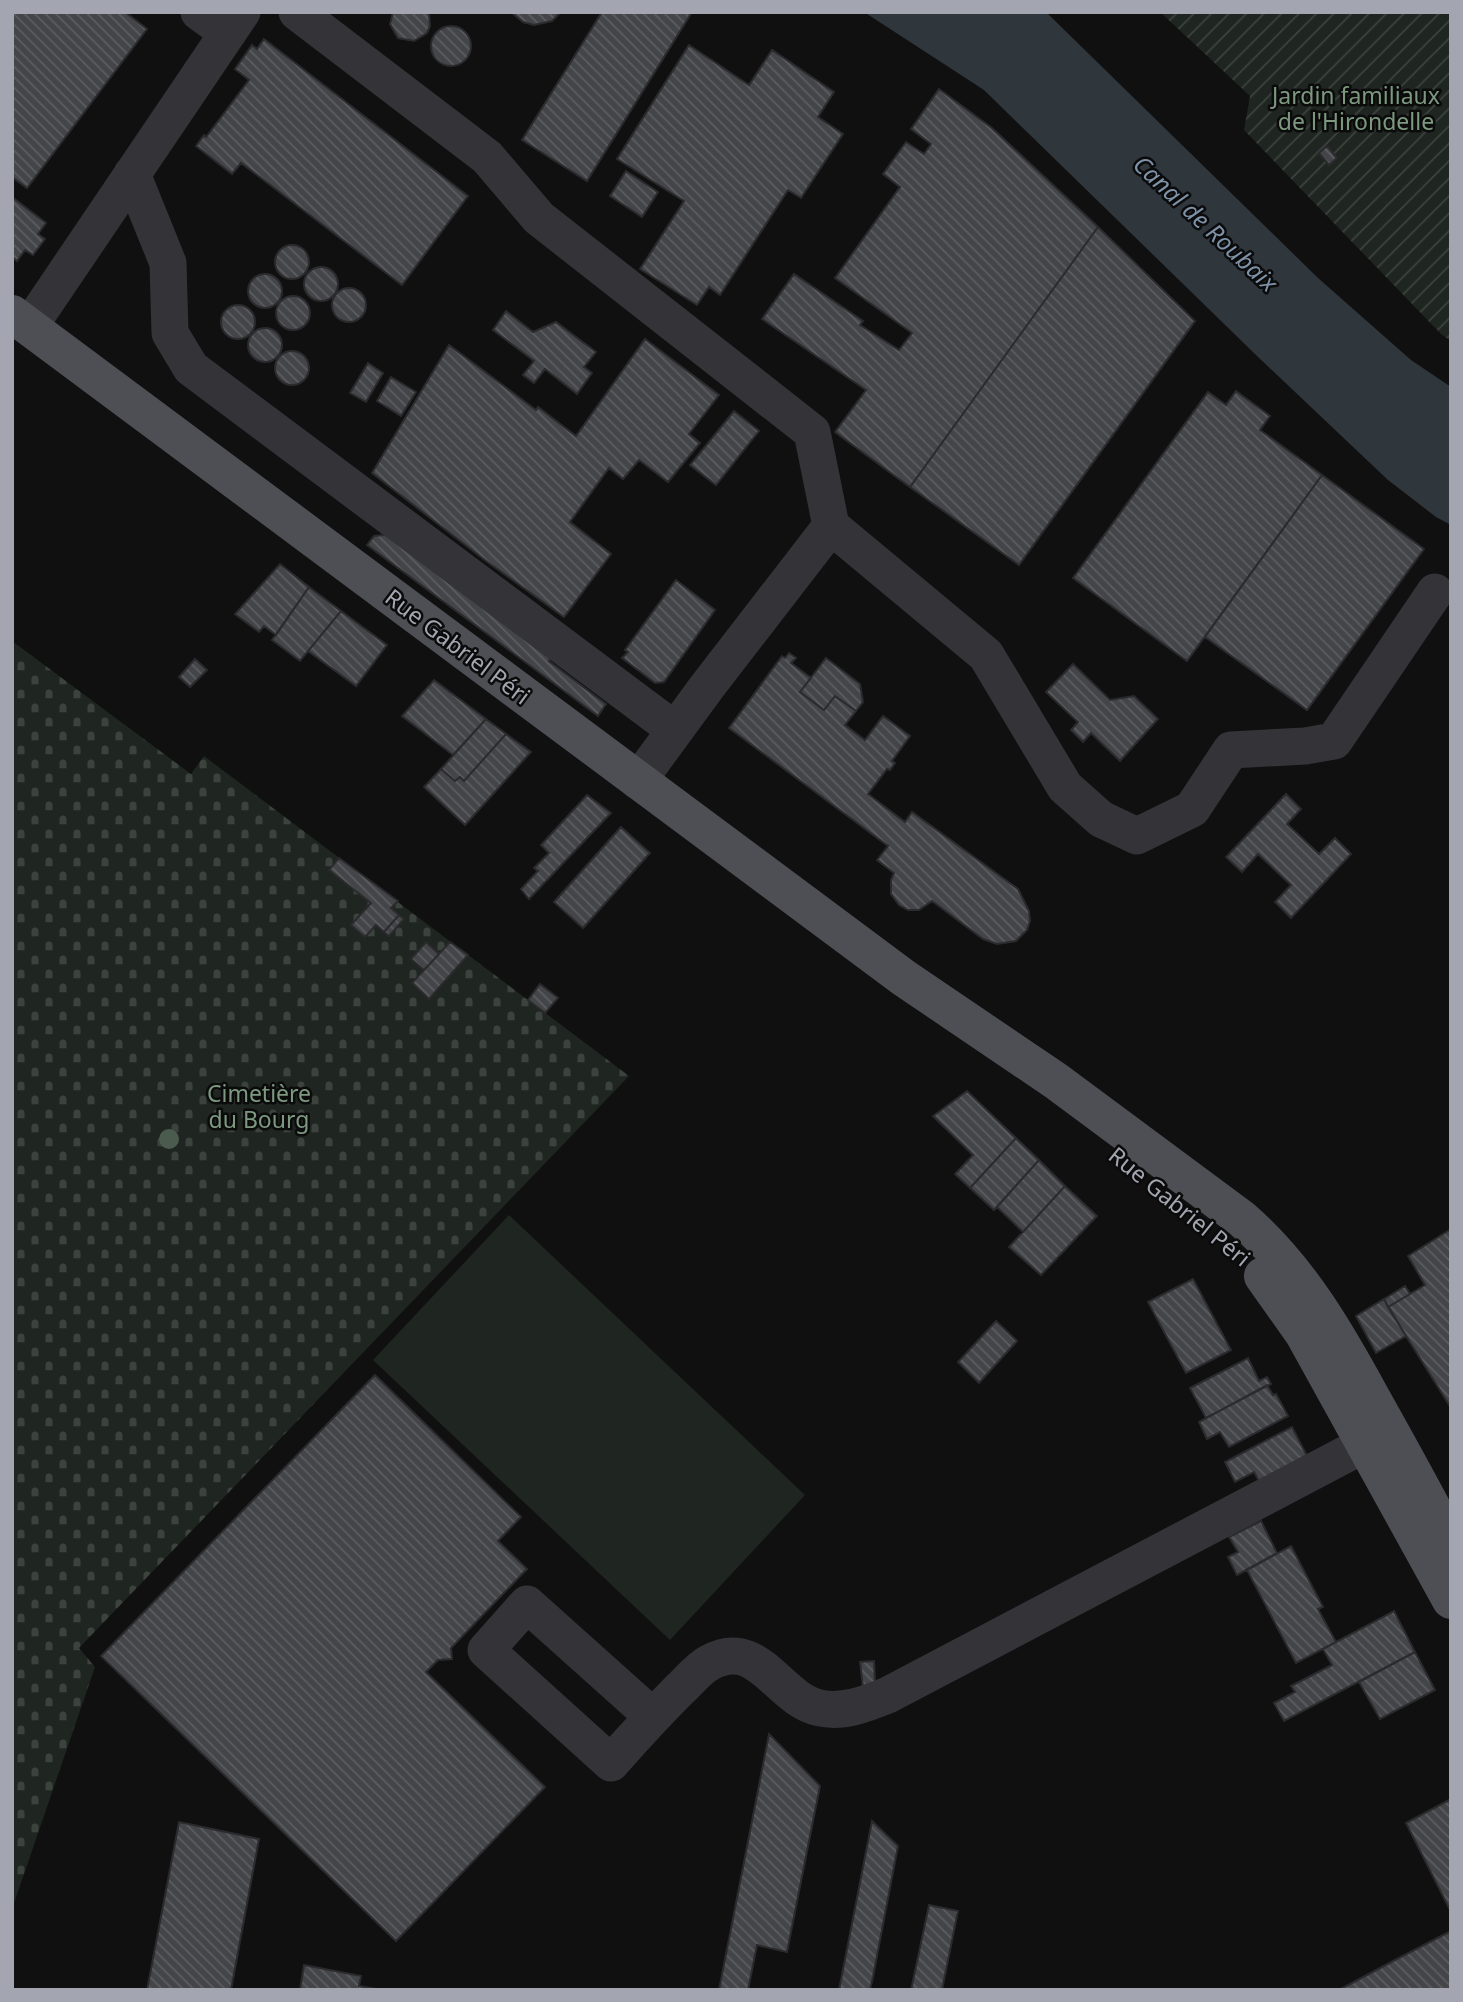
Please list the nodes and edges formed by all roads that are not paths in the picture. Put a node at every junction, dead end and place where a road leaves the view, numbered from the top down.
1 (297, 12) edge
2 (223, 19) edge
3 (132, 174) junction
4 (21, 320) edge
5 (831, 526) junction
6 (1436, 592) dead end
7 (675, 730) junction
8 (638, 781) junction
9 (1378, 1437) junction
10 (1451, 1544) edge
11 (1451, 1600) edge
12 (652, 1717) dead end

1 - 5 lane
2 - 3 lane
3 - 4 lane
3 - 7 lane
4 - 8 main road, Rue Gabriel Péri
5 - 6 lane
5 - 7 lane
7 - 8 lane
8 - 9 main road, Rue Gabriel Péri
9 - 10 main road, Rue Gabriel Péri
9 - 11 main road, Rue Gabriel Péri
9 - 12 lane

